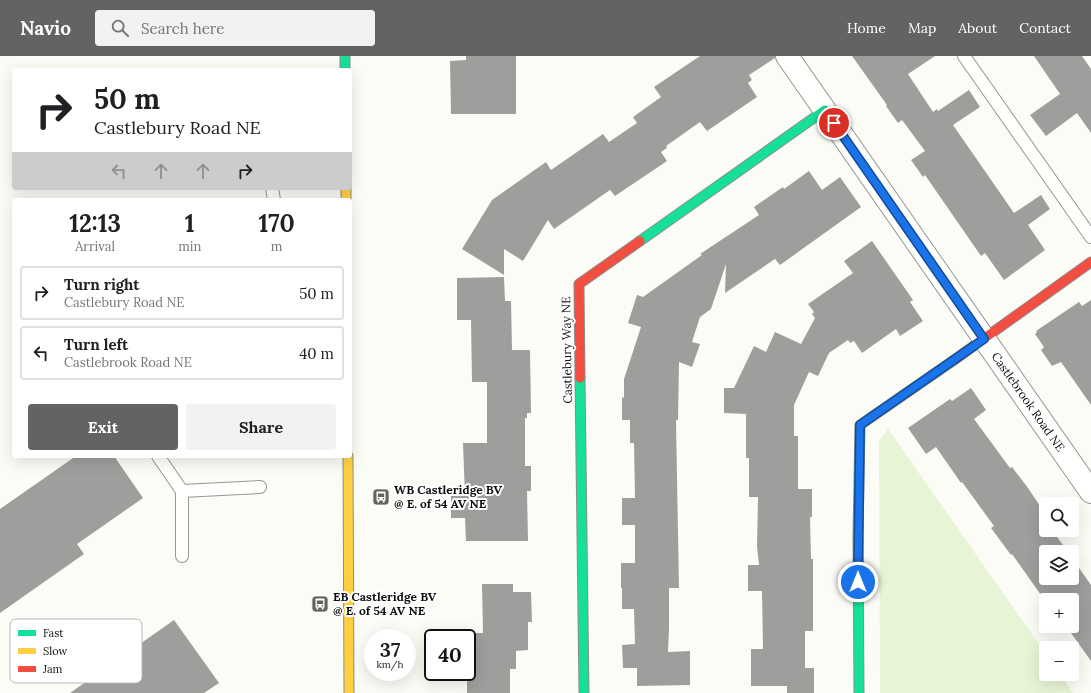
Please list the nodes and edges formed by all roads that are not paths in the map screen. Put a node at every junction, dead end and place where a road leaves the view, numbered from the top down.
1 (345, 56) edge
2 (787, 56) edge
3 (964, 56) edge
4 (345, 68) edge
5 (825, 110) junction
6 (1091, 237) edge
7 (1091, 262) edge
8 (984, 339) junction
9 (159, 458) edge
10 (348, 458) edge
11 (260, 486) dead end
12 (182, 491) junction
13 (1091, 492) edge
14 (182, 556) dead end
15 (349, 693) edge
16 (584, 693) edge
17 (859, 693) edge

1 - 4 street
2 - 5 street, Castlebrook Road NE
3 - 6 lane
5 - 8 street, Castlebrook Road NE
5 - 16 street, Castlebury Way NE
7 - 8 street
8 - 13 street, Castlebrook Road NE
8 - 17 street
9 - 12 lane
10 - 15 street
11 - 12 lane
12 - 14 lane

